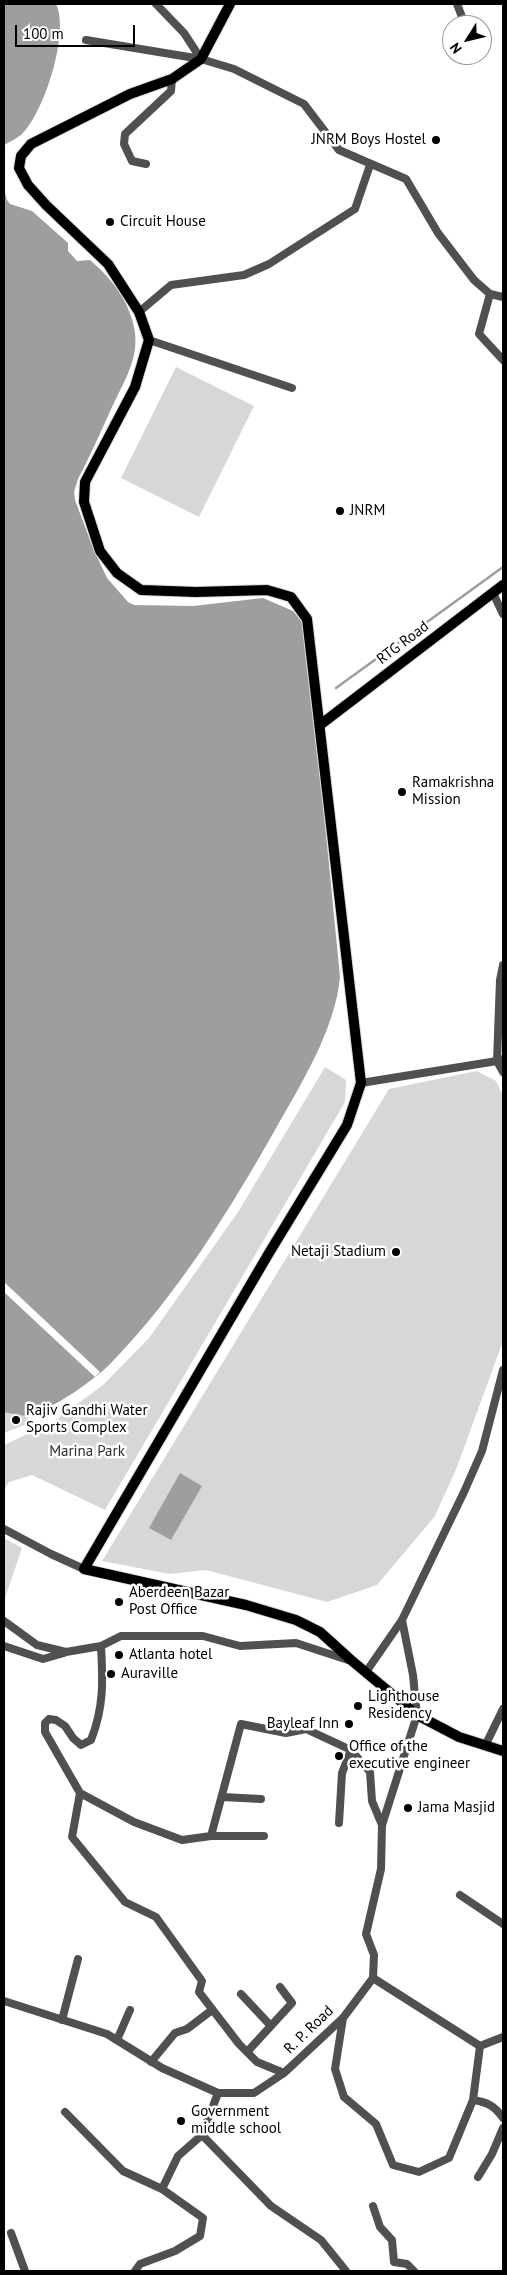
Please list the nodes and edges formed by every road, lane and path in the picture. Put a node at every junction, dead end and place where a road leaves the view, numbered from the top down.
1 (156, 4) edge
2 (230, 4) edge
3 (86, 40) dead end
4 (201, 59) junction
5 (172, 78) junction
6 (146, 164) dead end
7 (370, 165) junction
8 (490, 294) junction
9 (503, 296) edge
10 (140, 312) junction
11 (149, 340) junction
12 (503, 360) edge
13 (292, 388) dead end
14 (503, 585) edge
15 (493, 593) junction
16 (503, 614) edge
17 (320, 725) junction
18 (503, 965) edge
19 (500, 1060) edge
20 (503, 1072) edge
21 (361, 1083) junction
22 (503, 1370) edge
23 (4, 1529) edge
24 (84, 1568) junction
25 (402, 1620) junction
26 (4, 1621) edge
27 (4, 1646) edge
28 (101, 1646) junction
29 (66, 1652) junction
30 (351, 1660) junction
31 (366, 1672) junction
32 (503, 1709) edge
33 (417, 1715) junction
34 (485, 1746) junction
35 (351, 1750) junction
36 (503, 1750) edge
37 (80, 1793) junction
38 (222, 1797) junction
39 (261, 1799) dead end
40 (339, 1823) dead end
41 (382, 1825) junction
42 (211, 1836) junction
43 (264, 1836) dead end
44 (460, 1895) dead end
45 (503, 1924) edge
46 (78, 1959) dead end
47 (373, 1978) junction
48 (280, 1987) dead end
49 (241, 1994) dead end
50 (4, 2001) edge
51 (130, 2010) dead end
52 (212, 2010) junction
53 (343, 2018) junction
54 (62, 2020) junction
55 (271, 2026) junction
56 (503, 2037) edge
57 (117, 2040) junction
58 (480, 2046) junction
59 (247, 2052) junction
60 (151, 2062) junction
61 (284, 2073) junction
62 (218, 2093) junction
63 (473, 2100) junction
64 (65, 2112) dead end
65 (503, 2118) edge
66 (503, 2128) edge
67 (202, 2135) junction
68 (478, 2177) dead end
69 (162, 2189) junction
70 (373, 2206) dead end
71 (11, 2233) dead end
72 (342, 2269) edge
73 (25, 2271) edge
74 (135, 2271) edge
75 (414, 2271) edge

1 - 4 street
2 - 4 main road
3 - 4 street
4 - 5 main road
4 - 7 street
5 - 6 street
5 - 10 main road
7 - 8 street
7 - 10 street
8 - 9 street
8 - 12 street
10 - 11 main road
11 - 13 street
11 - 17 main road
14 - 15 main road, RTG Road
15 - 16 street
15 - 17 main road, RTG Road
17 - 21 main road
18 - 19 street
19 - 20 street
19 - 21 street
21 - 24 main road
22 - 25 street
23 - 24 street
24 - 30 main road
25 - 31 street
25 - 33 street
26 - 29 street
27 - 29 street
28 - 29 street
28 - 30 street
28 - 37 street
30 - 31 main road
31 - 33 main road
32 - 34 street
33 - 34 main road
33 - 41 street
34 - 36 main road
35 - 38 street
35 - 40 street
35 - 41 street
37 - 42 street
37 - 52 street
38 - 39 street
38 - 42 street
41 - 47 street
42 - 43 street
44 - 45 street
46 - 54 street
47 - 53 street, R. P. Road
47 - 58 street
48 - 55 street
49 - 55 street
50 - 54 street, R. P. Road
51 - 57 street
52 - 59 street
52 - 60 street
53 - 61 street, R. P. Road
53 - 63 street
54 - 57 street, R. P. Road
55 - 59 street
56 - 58 street
57 - 60 street, R. P. Road
58 - 63 street
59 - 61 street
60 - 62 street, R. P. Road
61 - 62 street, R. P. Road
62 - 67 street
63 - 65 street
64 - 69 street
66 - 68 street
67 - 69 street
67 - 72 street
69 - 74 street
70 - 75 street
71 - 73 street

